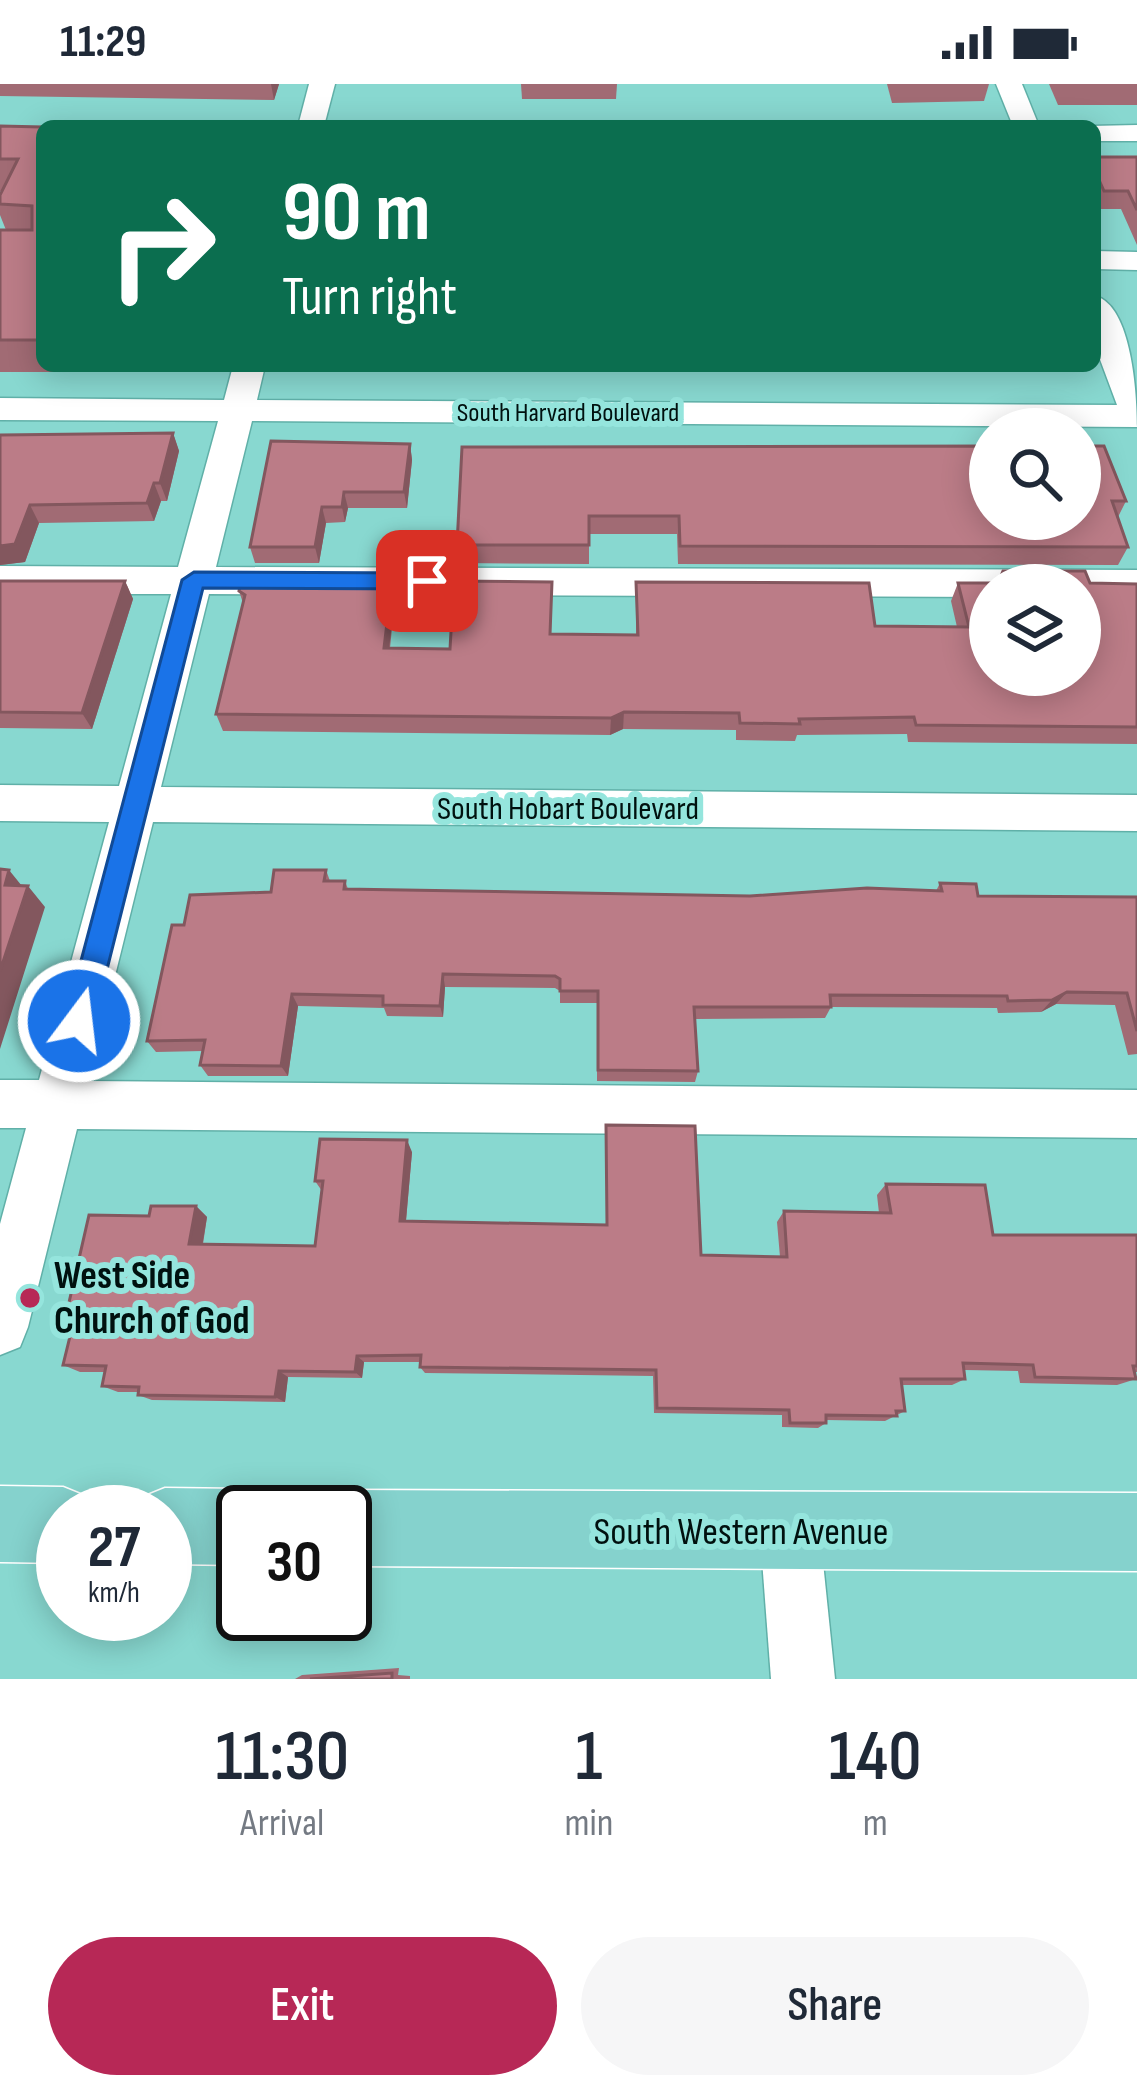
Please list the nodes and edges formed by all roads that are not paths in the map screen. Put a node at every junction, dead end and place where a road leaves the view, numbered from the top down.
1 (322, 84) edge
2 (1009, 84) edge
3 (313, 120) edge
4 (1024, 120) edge
5 (1101, 133) edge
6 (1137, 134) edge
7 (1101, 260) edge
8 (1137, 261) edge
9 (1101, 321) edge
10 (247, 372) edge
11 (0, 409) edge
12 (237, 412) junction
13 (1137, 414) edge
14 (0, 580) edge
15 (194, 580) junction
16 (1137, 584) edge
17 (0, 803) edge
18 (135, 805) junction
19 (1137, 813) edge
20 (0, 1104) edge
21 (58, 1105) junction
22 (1137, 1114) edge
23 (0, 1327) edge
24 (0, 1524) edge
25 (36, 1525) edge
26 (372, 1528) edge
27 (1137, 1532) edge
28 (790, 1533) junction
29 (803, 1679) edge

1 - 3 street
2 - 4 street
5 - 6 street
7 - 8 street
9 - 13 street
10 - 12 street
11 - 12 street, South Harvard Boulevard
12 - 13 street, South Harvard Boulevard
12 - 15 street
14 - 15 street
15 - 16 street
15 - 18 street
17 - 18 street, South Hobart Boulevard
18 - 19 street, South Hobart Boulevard
18 - 21 street
20 - 21 street
21 - 22 street
21 - 23 street
24 - 25 main road
26 - 28 main road, South Western Avenue
27 - 28 main road, South Western Avenue
28 - 29 street

